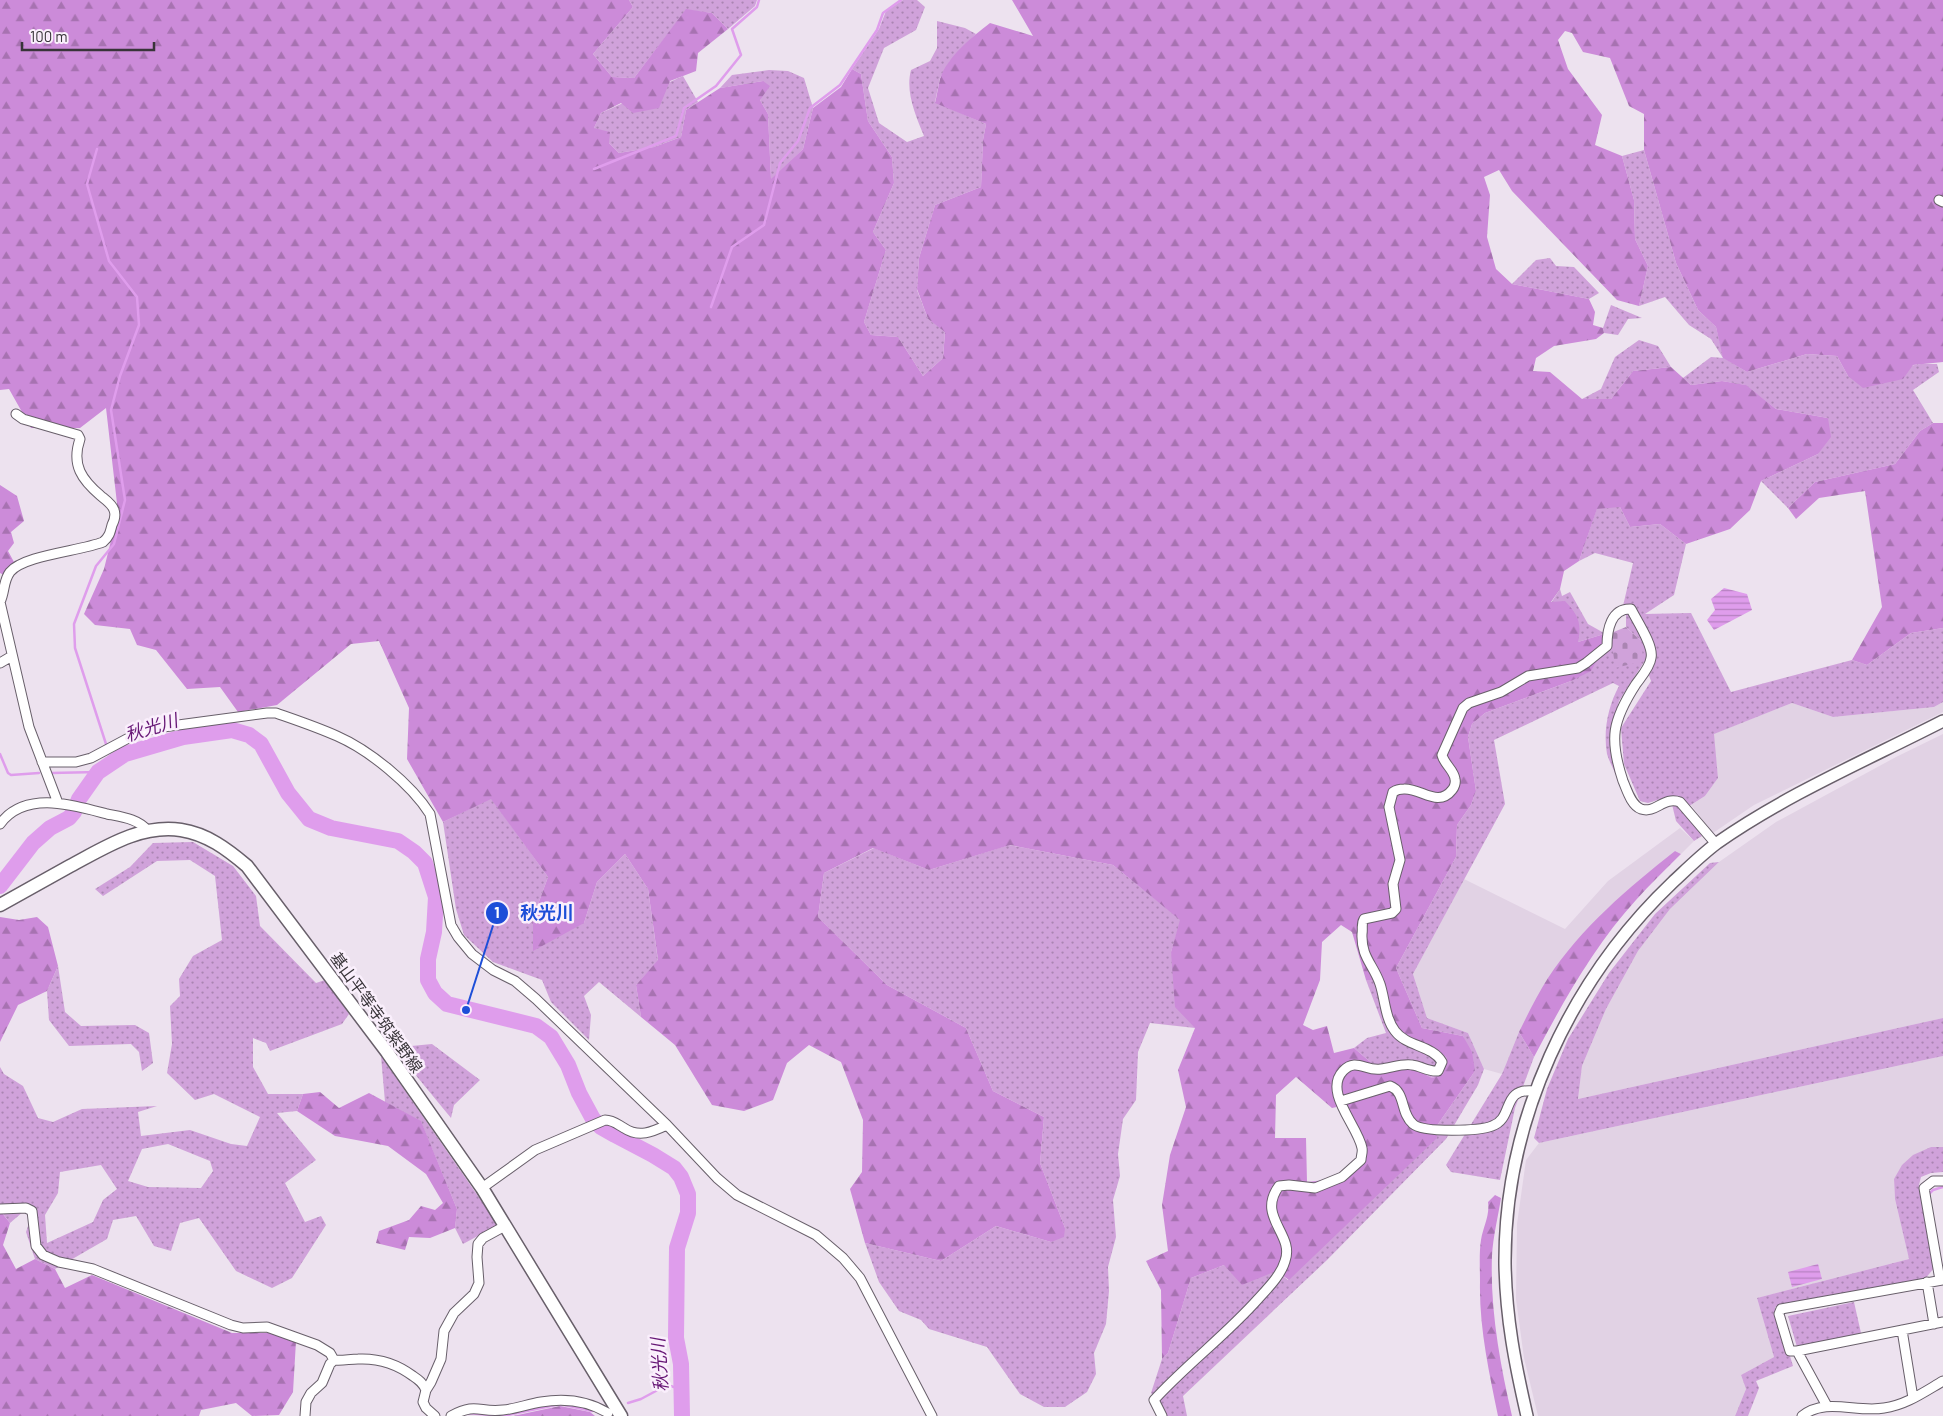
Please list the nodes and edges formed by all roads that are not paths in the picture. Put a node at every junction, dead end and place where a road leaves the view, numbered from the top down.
1 (16, 414) dead end
2 (12, 656) junction
3 (0, 663) edge
4 (1943, 721) edge
5 (42, 762) junction
6 (63, 804) junction
7 (0, 824) edge
8 (148, 831) junction
9 (1716, 844) junction
10 (0, 905) edge
11 (1535, 1091) junction
12 (1341, 1101) junction
13 (667, 1125) junction
14 (1943, 1181) edge
15 (482, 1188) junction
16 (0, 1209) edge
17 (505, 1226) junction
18 (1941, 1280) edge
19 (1927, 1282) junction
20 (1938, 1323) edge
21 (1902, 1330) junction
22 (1796, 1351) junction
23 (334, 1360) junction
24 (1943, 1381) edge
25 (426, 1390) junction
26 (1913, 1398) junction
27 (1827, 1406) junction
28 (613, 1413) edge
29 (306, 1416) edge
30 (435, 1416) edge
31 (451, 1416) edge
32 (932, 1416) edge
33 (1162, 1416) edge
34 (1527, 1416) edge
35 (1802, 1416) edge

1 - 2 street
2 - 3 street
2 - 5 street
4 - 9 street
5 - 6 street
5 - 13 street
6 - 7 street
6 - 8 street
8 - 10 main road, 基山平等寺筑紫野線
8 - 15 main road, 基山平等寺筑紫野線
9 - 11 street
9 - 12 street
11 - 12 street
11 - 34 street
12 - 33 street
13 - 15 street
13 - 32 street
14 - 18 street
15 - 17 main road, 基山平等寺筑紫野線
16 - 23 street
17 - 25 street
17 - 28 main road, 基山平等寺筑紫野線
18 - 19 street
19 - 20 street
19 - 22 street
20 - 21 street
21 - 22 street
21 - 26 street
22 - 27 street
23 - 25 street
23 - 29 street
24 - 26 street
25 - 30 street
26 - 27 street
27 - 35 street
28 - 31 street

